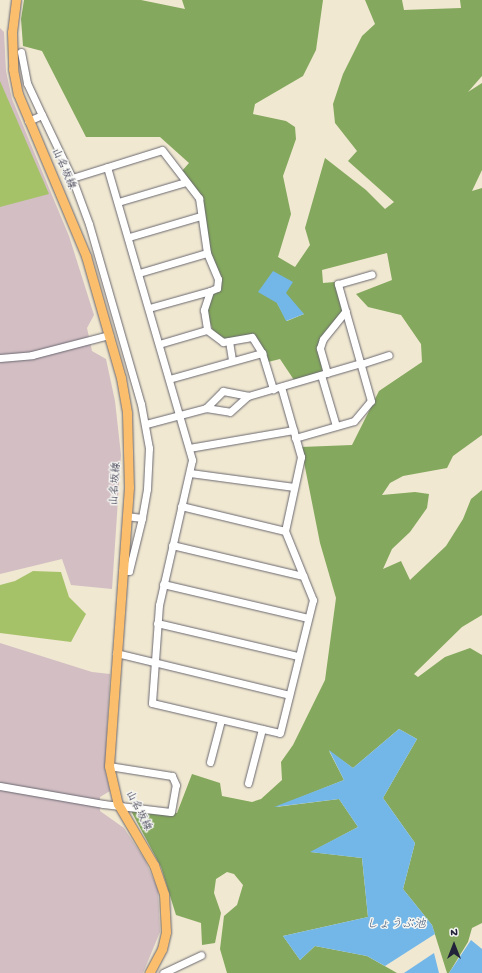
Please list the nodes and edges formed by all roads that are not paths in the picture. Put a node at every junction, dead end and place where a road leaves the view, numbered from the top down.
1 (16, 0) edge
2 (21, 52) dead end
3 (42, 115) junction
4 (28, 121) junction
5 (108, 167) junction
6 (72, 178) junction
7 (186, 182) junction
8 (118, 202) junction
9 (201, 216) junction
10 (129, 237) junction
11 (207, 253) junction
12 (139, 273) junction
13 (372, 274) dead end
14 (210, 291) junction
15 (149, 308) junction
16 (346, 311) junction
17 (207, 330) junction
18 (109, 335) junction
19 (228, 341) junction
20 (159, 344) junction
21 (262, 353) junction
22 (389, 355) dead end
23 (0, 358) edge
24 (232, 361) junction
25 (361, 364) junction
26 (324, 374) junction
27 (169, 379) junction
28 (281, 387) junction
29 (273, 389) junction
30 (248, 396) junction
31 (206, 408) junction
32 (179, 415) junction
33 (146, 424) junction
34 (336, 426) junction
35 (293, 430) junction
36 (296, 438) junction
37 (189, 448) junction
38 (190, 473) junction
39 (294, 487) junction
40 (181, 506) junction
41 (126, 516) junction
42 (142, 518) junction
43 (285, 531) junction
44 (172, 545) junction
45 (122, 571) junction
46 (303, 576) junction
47 (163, 584) junction
48 (308, 618) junction
49 (157, 623) junction
50 (116, 653) junction
51 (298, 656) junction
52 (154, 662) junction
53 (289, 695) junction
54 (221, 720) junction
55 (262, 729) junction
56 (210, 762) dead end
57 (109, 766) junction
58 (248, 783) dead end
59 (0, 786) edge
60 (118, 804) junction
61 (201, 955) dead end
62 (149, 973) edge
63 (163, 973) edge

1 - 4 main road, 山名坂線
2 - 3 street
3 - 4 street
3 - 6 street
4 - 18 main road, 山名坂線
5 - 6 street
5 - 7 street
5 - 8 street
6 - 33 street
7 - 8 street
7 - 9 street
8 - 10 street
9 - 10 street
9 - 11 street
10 - 12 street
11 - 12 street
11 - 14 street
12 - 15 street
13 - 16 street
14 - 15 street
14 - 17 street
15 - 20 street
16 - 25 street
16 - 26 street
17 - 19 street
17 - 20 street
18 - 23 street
18 - 41 main road, 山名坂線
19 - 21 street
19 - 24 street
20 - 27 street
21 - 24 street
21 - 29 street
22 - 25 street
24 - 27 street
25 - 26 street
25 - 34 street
26 - 28 street
26 - 34 street
27 - 32 street
28 - 29 street
28 - 35 street
29 - 30 street
30 - 31 street
30 - 31 street
31 - 32 street
32 - 33 street
32 - 37 street
33 - 42 street
34 - 36 street
35 - 36 street
35 - 37 street
36 - 39 street
37 - 38 street
38 - 39 street
38 - 40 street
39 - 43 street
40 - 43 street
40 - 44 street
41 - 42 street
41 - 45 main road, 山名坂線
42 - 45 street
43 - 46 street
44 - 46 street
44 - 47 street
45 - 50 main road, 山名坂線
46 - 48 street
47 - 48 street
47 - 49 street
48 - 51 street
49 - 51 street
49 - 52 street
50 - 52 street
50 - 57 main road, 山名坂線
51 - 53 street
52 - 53 street
52 - 54 street
53 - 55 street
54 - 55 street
54 - 56 street
55 - 58 street
57 - 60 main road, 山名坂線
57 - 60 street
59 - 60 street
60 - 62 main road, 山名坂線
61 - 63 street

